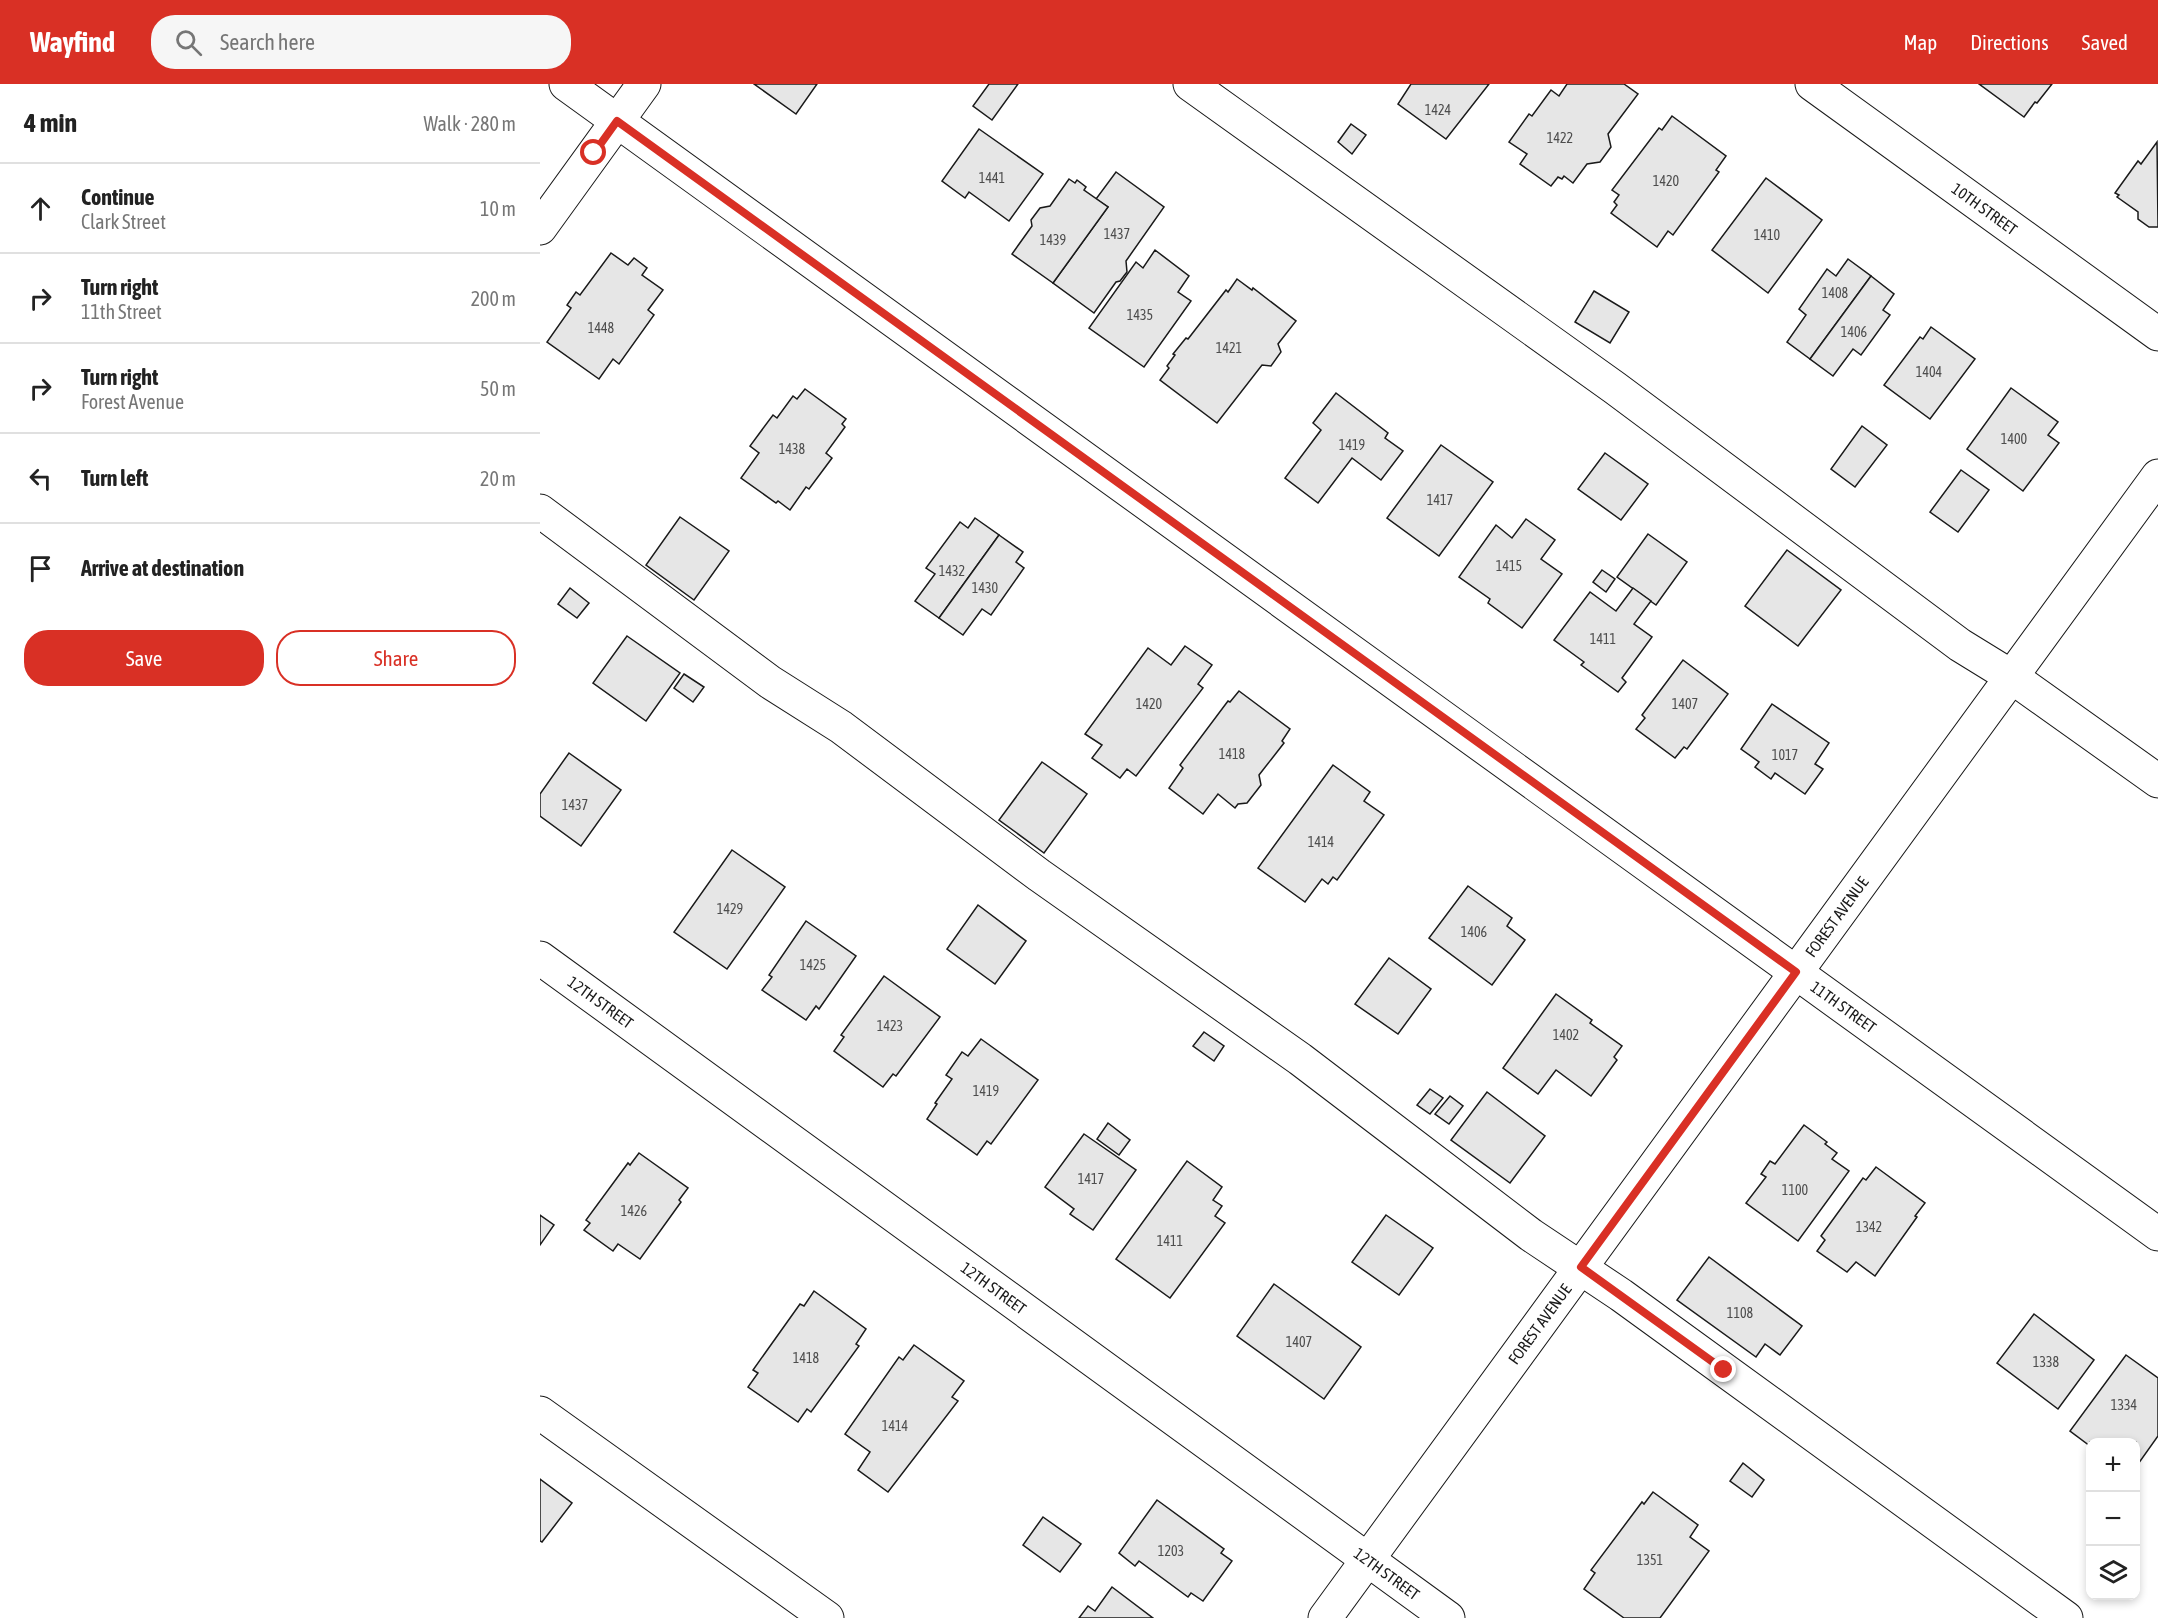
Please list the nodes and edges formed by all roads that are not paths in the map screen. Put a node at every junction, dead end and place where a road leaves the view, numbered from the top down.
1 (566, 84) edge
2 (644, 84) edge
3 (1190, 84) edge
4 (1812, 84) edge
5 (617, 121) junction
6 (540, 228) edge
7 (2158, 334) edge
8 (2158, 476) edge
9 (540, 511) edge
10 (2012, 677) junction
11 (2158, 781) edge
12 (540, 958) edge
13 (1796, 972) junction
14 (2158, 1234) edge
15 (1581, 1267) junction
16 (540, 1413) edge
17 (1367, 1560) junction
18 (827, 1618) edge
19 (1325, 1618) edge
20 (1448, 1618) edge
21 (2066, 1618) edge

1 - 5 street, 11TH STREET
2 - 5 street
3 - 10 street
4 - 7 street, 10TH STREET
5 - 6 street
5 - 13 street, 11TH STREET
8 - 10 street, FOREST AVENUE
9 - 15 street
10 - 11 street
10 - 13 street, FOREST AVENUE
12 - 17 street, 12TH STREET
13 - 14 street, 11TH STREET
13 - 15 street, FOREST AVENUE
15 - 17 street, FOREST AVENUE
15 - 21 street
16 - 18 street
17 - 19 street, FOREST AVENUE
17 - 20 street, 12TH STREET

